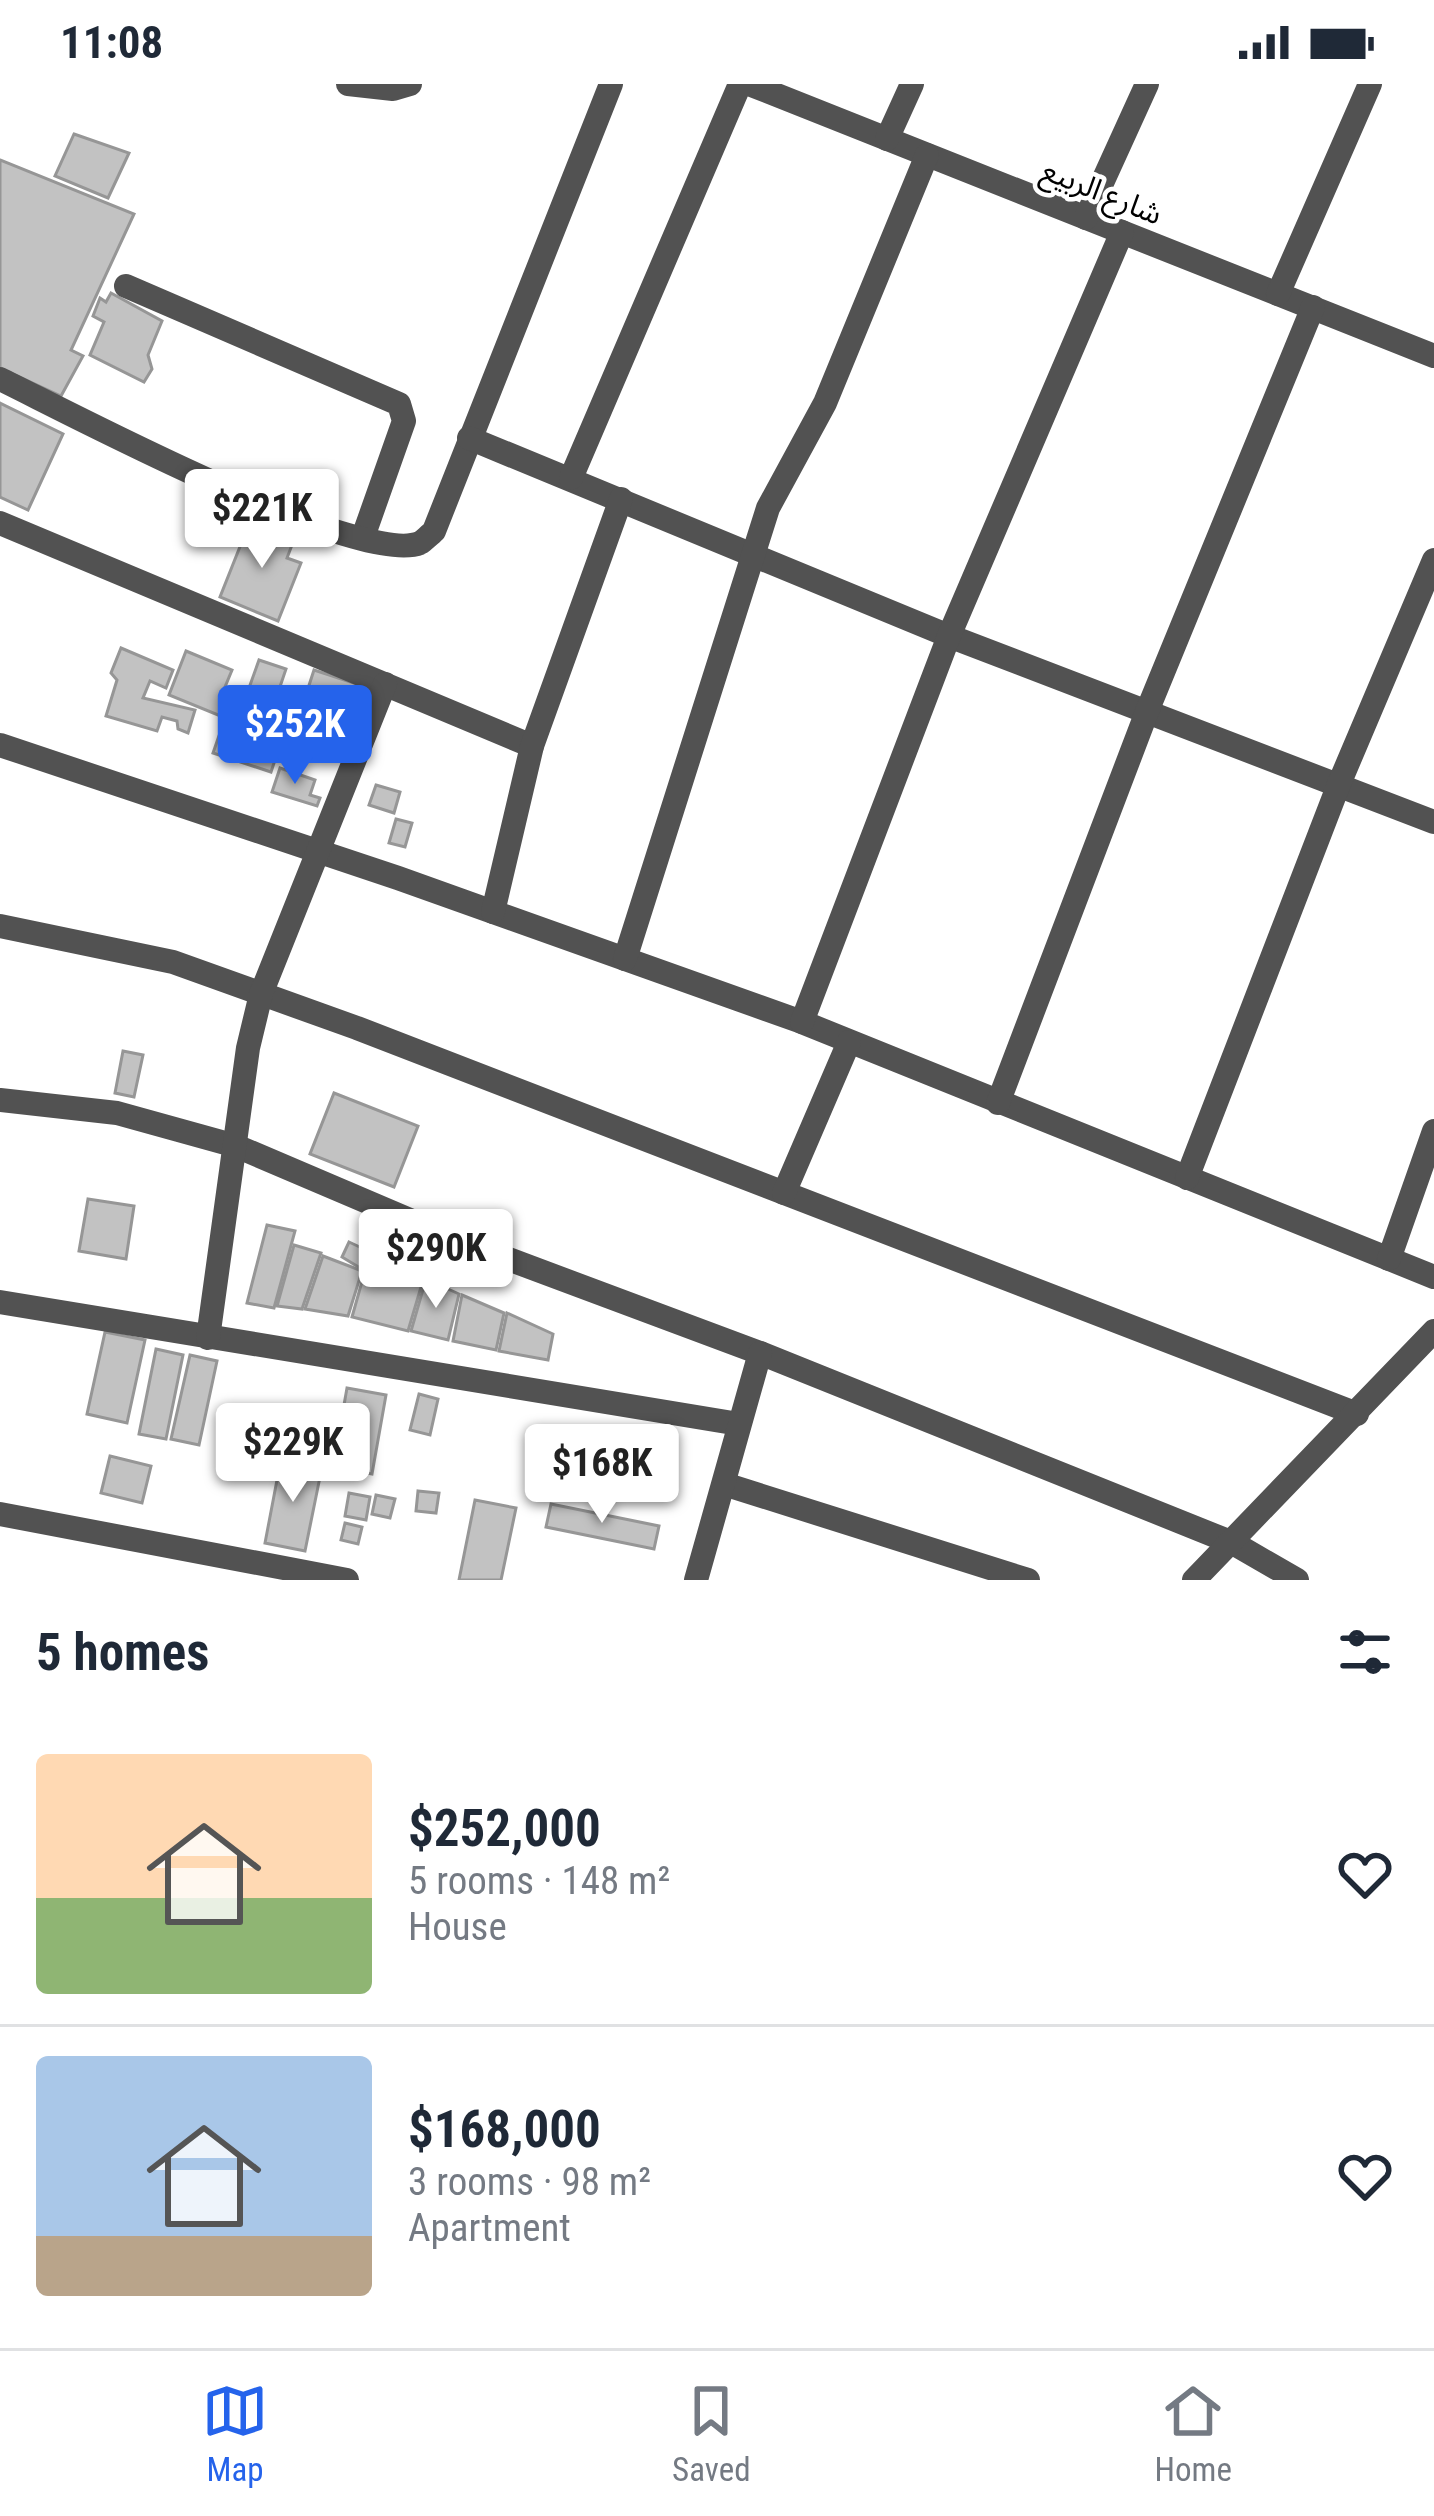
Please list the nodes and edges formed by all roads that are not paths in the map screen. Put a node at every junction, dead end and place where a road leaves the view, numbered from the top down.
1 (348, 84) edge
2 (410, 84) edge
3 (611, 84) edge
4 (744, 84) edge
5 (911, 84) edge
6 (1148, 84) edge
7 (1370, 84) edge
8 (887, 139) junction
9 (927, 155) junction
10 (1086, 218) junction
11 (1122, 232) junction
12 (126, 286) dead end
13 (1278, 294) junction
14 (1312, 307) junction
15 (1434, 356) edge
16 (0, 379) edge
17 (469, 438) junction
18 (571, 478) junction
19 (621, 500) junction
20 (0, 524) edge
21 (363, 537) junction
22 (753, 555) junction
23 (1434, 560) edge
24 (949, 636) junction
25 (385, 684) junction
26 (1148, 709) junction
27 (0, 745) edge
28 (532, 746) junction
29 (1339, 784) junction
30 (1434, 822) edge
31 (316, 851) junction
32 (493, 912) junction
33 (0, 926) edge
34 (625, 959) junction
35 (261, 994) junction
36 (802, 1022) junction
37 (849, 1042) junction
38 (0, 1100) edge
39 (998, 1103) junction
40 (1434, 1131) edge
41 (236, 1146) junction
42 (1187, 1178) junction
43 (784, 1192) junction
44 (1389, 1259) junction
45 (1434, 1277) edge
46 (0, 1302) edge
47 (1434, 1331) edge
48 (208, 1338) junction
49 (760, 1353) junction
50 (1357, 1414) junction
51 (740, 1424) junction
52 (724, 1484) junction
53 (0, 1514) edge
54 (1233, 1543) junction
55 (346, 1580) edge
56 (696, 1580) edge
57 (1028, 1580) edge
58 (1194, 1580) edge
59 (1297, 1580) edge

1 - 2 street
3 - 17 street
4 - 8 street, شارع الربيع
4 - 18 street
5 - 8 street
6 - 10 street
7 - 13 street
8 - 9 street, شارع الربيع
9 - 10 street, شارع الربيع
9 - 22 street
10 - 11 street, شارع الربيع
11 - 13 street, شارع الربيع
11 - 24 street
12 - 21 street
13 - 14 street, شارع الربيع
14 - 15 street, شارع الربيع
14 - 26 street
16 - 21 street
17 - 18 street
17 - 21 street
18 - 19 street
19 - 22 street
19 - 28 street
20 - 25 street
22 - 24 street
22 - 34 street
23 - 29 street
24 - 26 street
24 - 36 street
25 - 28 street
25 - 31 street
26 - 29 street
26 - 39 street
27 - 31 street
28 - 32 street
29 - 30 street
29 - 42 street
31 - 32 street
31 - 35 street
32 - 34 street
33 - 35 street
34 - 36 street
35 - 41 street
35 - 43 street
36 - 37 street
37 - 39 street
37 - 43 street
38 - 41 street
39 - 42 street
40 - 44 street
41 - 48 street
41 - 49 street
42 - 44 street
43 - 50 street
44 - 45 street
46 - 48 street
47 - 50 street
48 - 51 street
49 - 51 street
49 - 54 street
50 - 54 street
51 - 52 street
52 - 56 street
52 - 57 street
53 - 55 street
54 - 58 street
54 - 59 street

